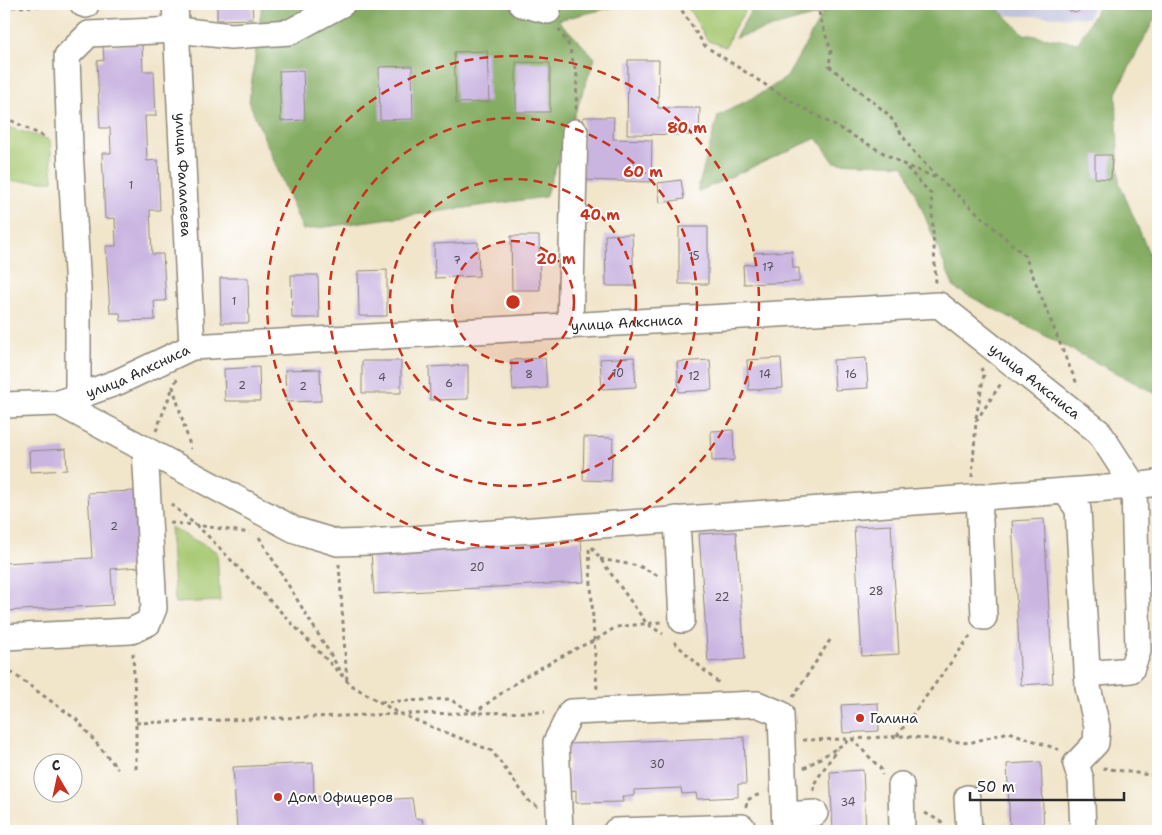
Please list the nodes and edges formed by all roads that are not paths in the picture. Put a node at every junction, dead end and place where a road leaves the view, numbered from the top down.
1 (176, 4) edge
2 (342, 4) edge
3 (521, 4) edge
4 (548, 11) road end
5 (177, 30) junction
6 (575, 132) road end
7 (570, 326) junction
8 (192, 347) junction
9 (68, 399) junction
10 (4, 405) edge
11 (149, 443) junction
12 (1146, 484) edge
13 (1065, 491) junction
14 (975, 498) junction
15 (677, 519) junction
16 (984, 616) road end
17 (682, 620) road end
18 (4, 637) edge
19 (1087, 674) junction
20 (902, 785) dead end
21 (967, 798) dead end
22 (815, 813) road end
23 (785, 823) edge
24 (559, 826) edge
25 (742, 829) edge
26 (710, 830) edge
27 (616, 831) edge
28 (902, 831) edge
29 (969, 831) edge
30 (1083, 831) edge

1 - 5 street, улица Фалалеева
2 - 5 street
3 - 4 street
5 - 8 street, улица Фалалеева
5 - 9 street
6 - 7 street
7 - 8 street, улица Алксниса
7 - 12 street, улица Алксниса
8 - 9 street, улица Алксниса
9 - 10 street, улица Алксниса
9 - 11 street, улица Алксниса
11 - 15 street, улица Алксниса
11 - 18 street
12 - 13 street, улица Алксниса
12 - 19 street
13 - 14 street, улица Алксниса
13 - 19 street
14 - 15 street, улица Алксниса
14 - 16 street
15 - 17 street
19 - 30 street
20 - 28 street
21 - 29 street
22 - 23 street
23 - 24 street
25 - 26 street
26 - 27 street

